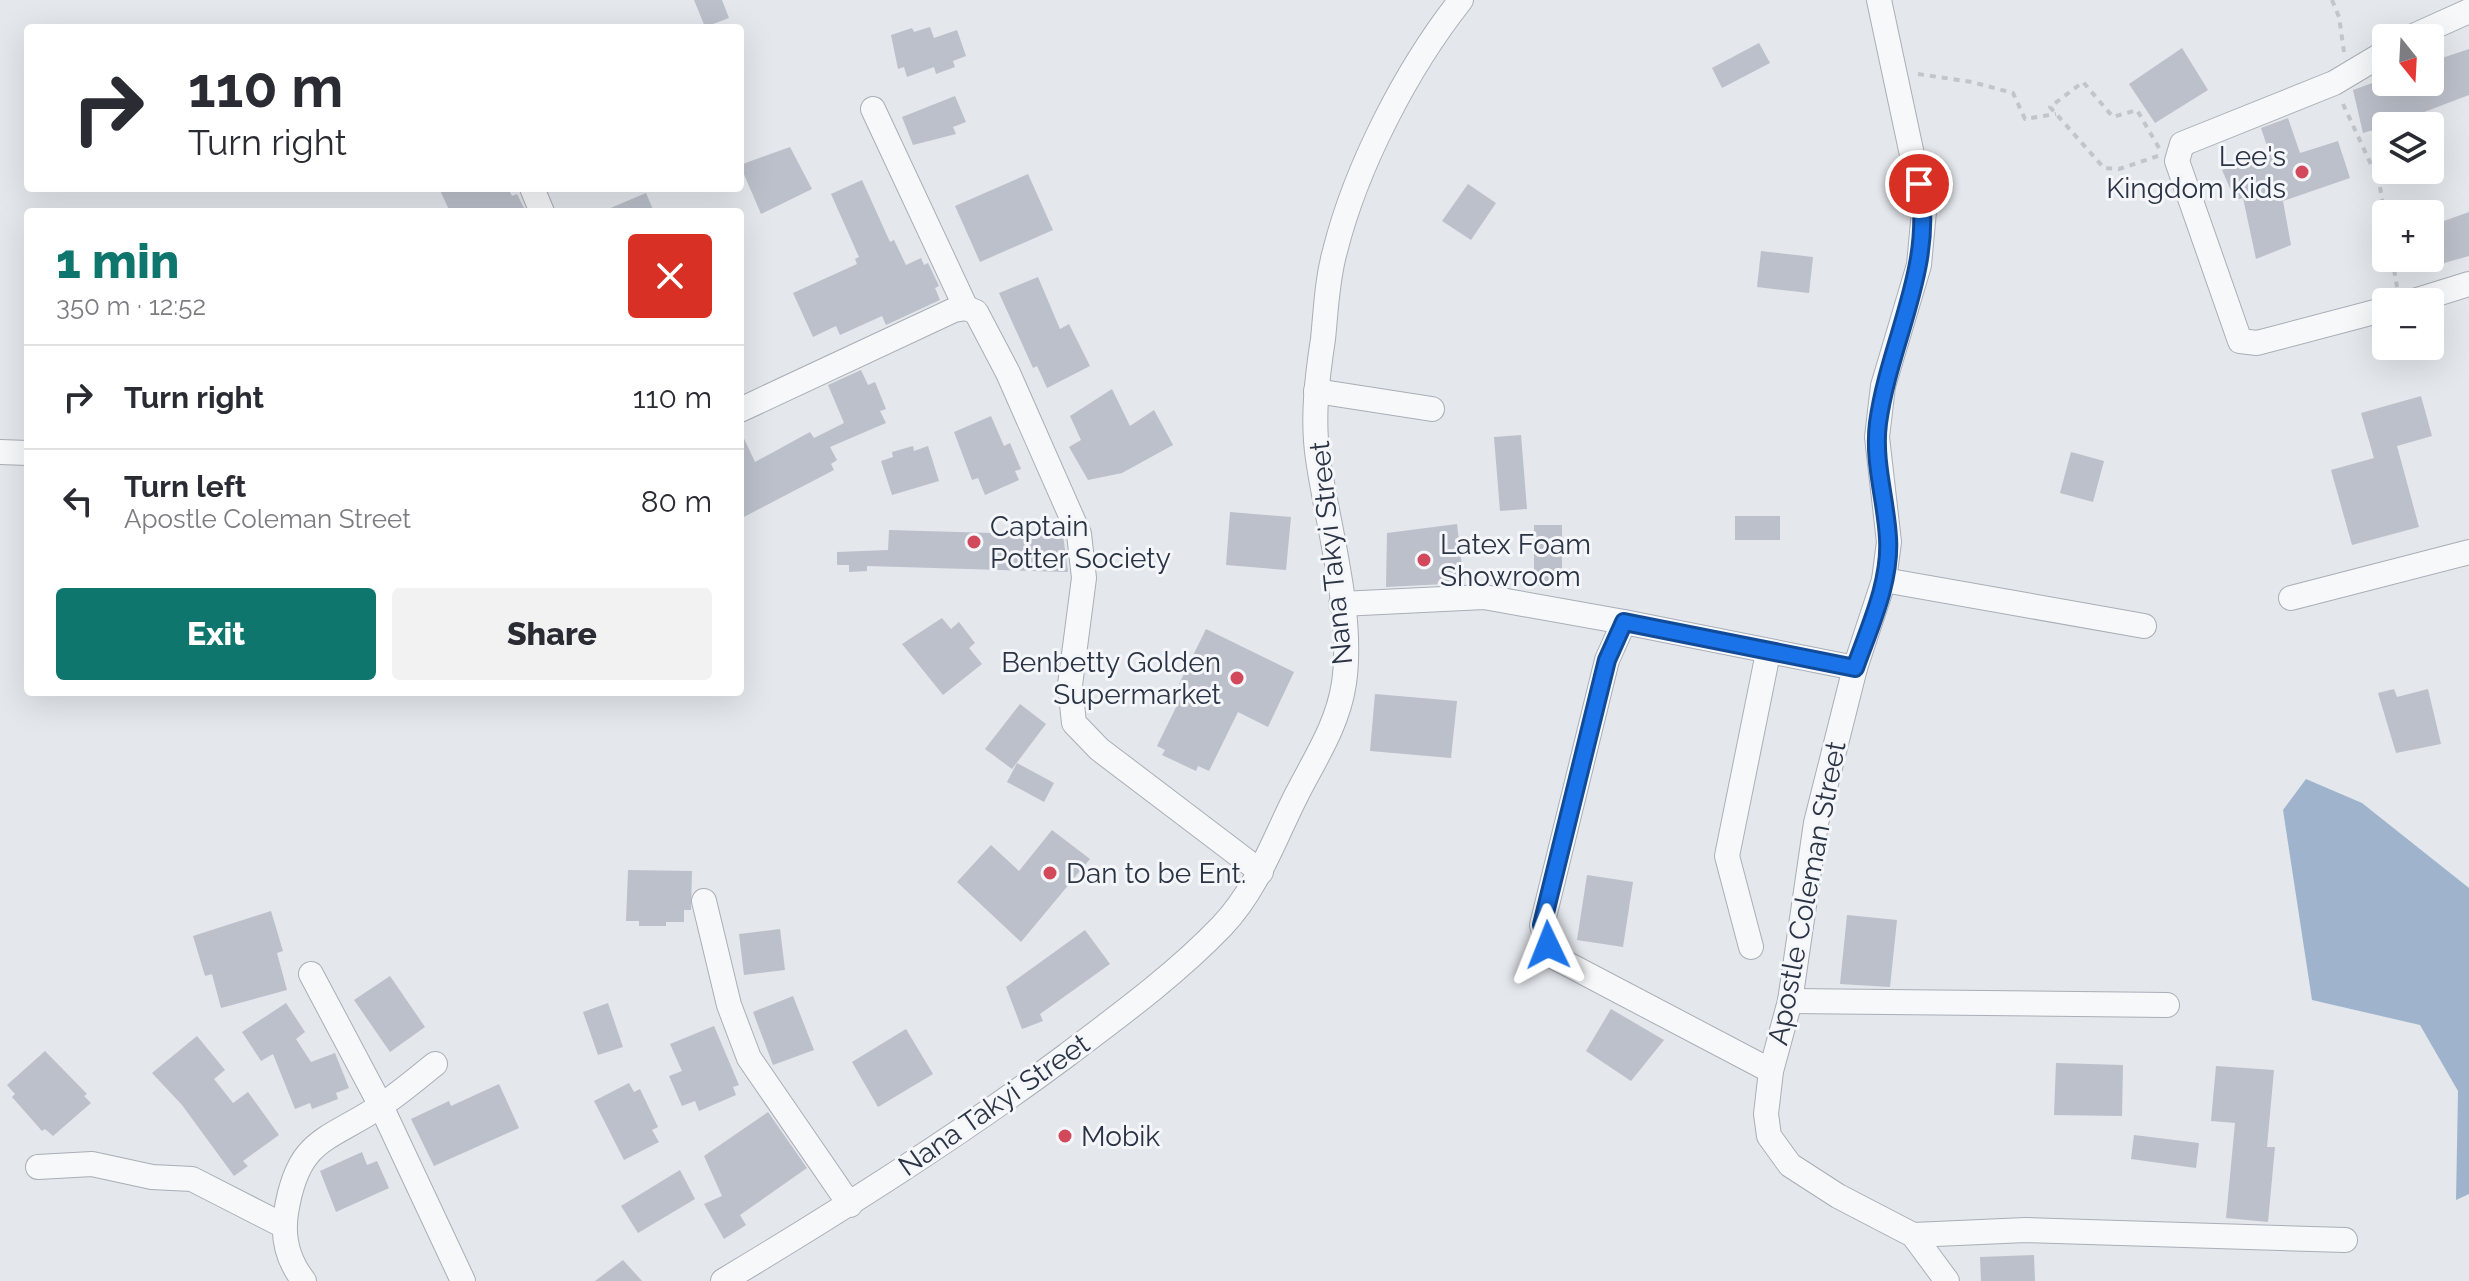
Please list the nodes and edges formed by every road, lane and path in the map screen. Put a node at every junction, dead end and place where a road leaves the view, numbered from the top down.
1 (1461, 0) edge
2 (1879, 0) edge
3 (2332, 0) edge
4 (2469, 11) edge
5 (2440, 24) edge
6 (2372, 60) edge
7 (1896, 71) junction
8 (2340, 79) junction
9 (873, 109) dead end
10 (2056, 114) junction
11 (2372, 165) edge
12 (2380, 187) dead end
13 (2382, 200) edge
14 (2469, 284) edge
15 (2444, 292) edge
16 (966, 308) junction
17 (2372, 313) edge
18 (1316, 391) junction
19 (744, 408) edge
20 (1432, 409) dead end
21 (0, 452) edge
22 (24, 453) edge
23 (2469, 552) edge
24 (1884, 580) junction
25 (2291, 598) dead end
26 (1341, 604) junction
27 (1624, 622) junction
28 (2144, 626) dead end
29 (1768, 653) junction
30 (1855, 668) junction
31 (1261, 872) junction
32 (704, 901) dead end
33 (1751, 947) dead end
34 (311, 974) dead end
35 (1790, 1001) junction
36 (2167, 1005) dead end
37 (435, 1064) dead end
38 (1771, 1071) junction
39 (381, 1106) junction
40 (38, 1167) dead end
41 (850, 1205) junction
42 (284, 1226) junction
43 (1913, 1235) junction
44 (2345, 1240) dead end
45 (304, 1281) edge
46 (463, 1281) edge
47 (723, 1281) edge
48 (1947, 1281) edge

1 - 18 street, Nana Takyi Street
2 - 7 street, Apostle Coleman Street
3 - 8 path
4 - 5 street
6 - 8 street
7 - 10 path
7 - 24 street, Apostle Coleman Street
8 - 11 path
8 - 17 street
9 - 16 street
10 - 10 path
12 - 13 path
14 - 15 street
16 - 19 street
16 - 31 street
18 - 20 street
18 - 26 street, Nana Takyi Street
21 - 22 street
23 - 25 street
24 - 28 street
24 - 30 street, Apostle Coleman Street
26 - 27 street
26 - 31 street, Nana Takyi Street
27 - 29 street
27 - 38 street
29 - 30 street
29 - 33 street
30 - 35 street, Apostle Coleman Street
31 - 41 street, Nana Takyi Street
32 - 41 street
34 - 39 street
35 - 36 street
35 - 38 street, Apostle Coleman Street
37 - 39 street
38 - 43 street, Apostle Coleman Street
39 - 42 street
39 - 46 street
40 - 42 street
41 - 47 street, Nana Takyi Street
42 - 45 street
43 - 44 street
43 - 48 street, Apostle Coleman Street

